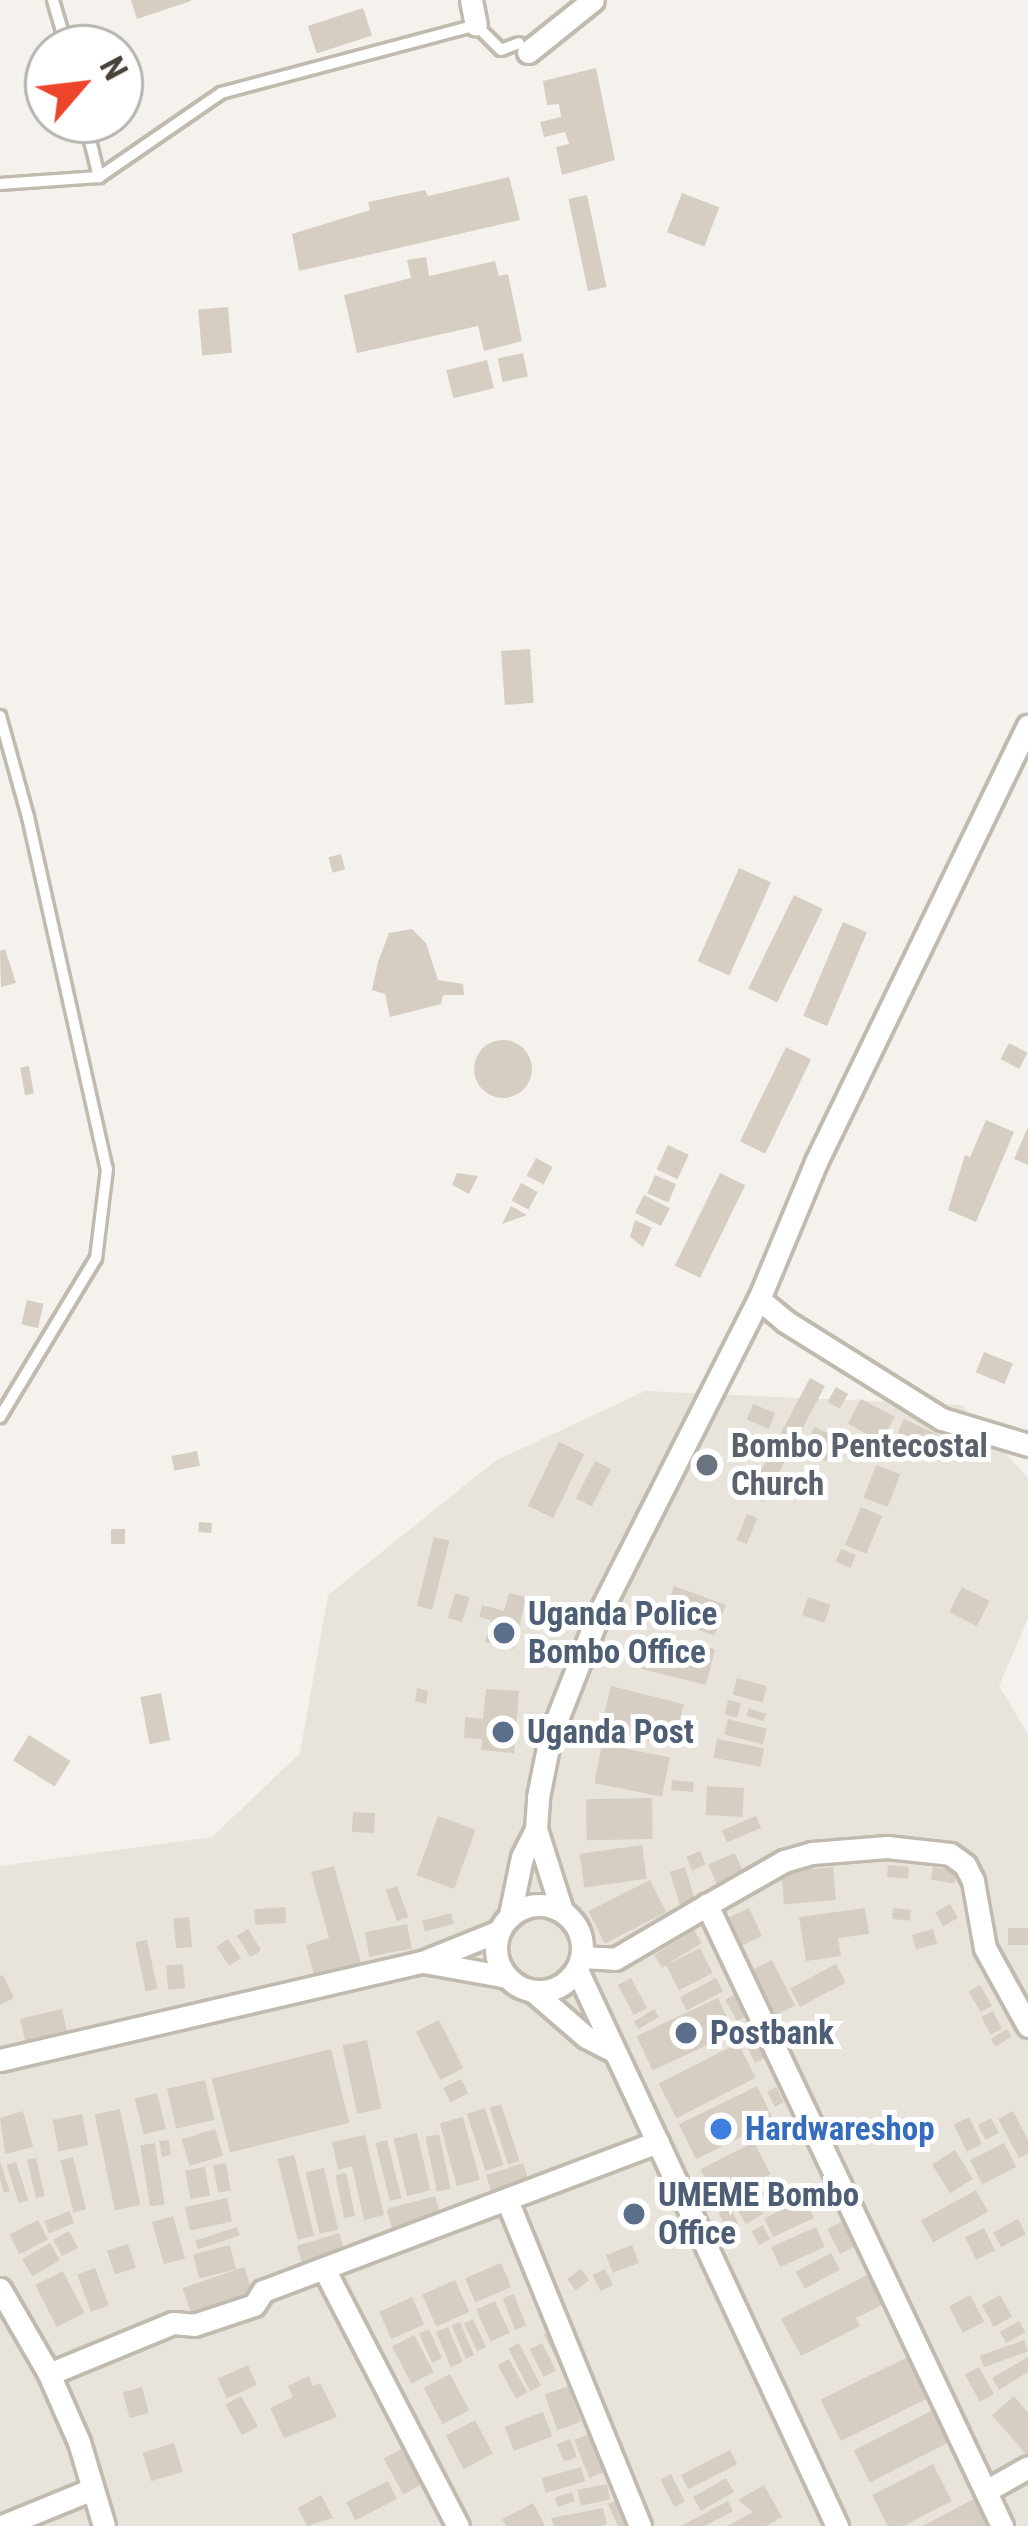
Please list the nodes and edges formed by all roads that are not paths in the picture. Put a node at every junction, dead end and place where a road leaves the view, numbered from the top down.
1 (471, 0) edge
2 (592, 0) edge
3 (476, 26) junction
4 (523, 48) joint
5 (91, 144) edge
6 (99, 177) junction
7 (0, 184) edge
8 (0, 716) edge
9 (1028, 726) edge
10 (759, 1299) junction
11 (0, 1417) edge
12 (1028, 1445) edge
13 (536, 1829) junction
14 (707, 1905) junction
15 (562, 1911) junction
16 (504, 1923) junction
17 (422, 1962) junction
18 (579, 1963) junction
19 (506, 1977) junction
20 (533, 1991) junction
21 (1028, 2026) edge
22 (614, 2051) junction
23 (0, 2060) edge
24 (658, 2142) junction
25 (507, 2200) junction
26 (323, 2269) junction
27 (0, 2289) edge
28 (50, 2374) junction
29 (1028, 2467) edge
30 (92, 2488) junction
31 (986, 2491) junction
32 (2, 2526) edge
33 (104, 2526) edge
34 (458, 2526) edge
35 (640, 2526) edge
36 (836, 2526) edge
37 (1002, 2526) edge

1 - 3 street
2 - 4 street
3 - 4 lane
3 - 6 lane
5 - 6 lane
6 - 7 lane
8 - 11 lane
9 - 10 street
10 - 12 street
10 - 13 street
13 - 15 street
13 - 16 street
14 - 18 street
14 - 21 street
14 - 31 street
15 - 16 street
15 - 18 street
16 - 17 street
16 - 19 street
17 - 19 street
17 - 23 street
18 - 20 street
18 - 22 street
19 - 20 street
20 - 22 street
22 - 24 street
24 - 25 street
24 - 36 street
25 - 26 street
25 - 35 street
26 - 28 street
26 - 34 street
27 - 28 street
28 - 30 street
29 - 31 street
30 - 32 street
30 - 33 street
31 - 37 street

